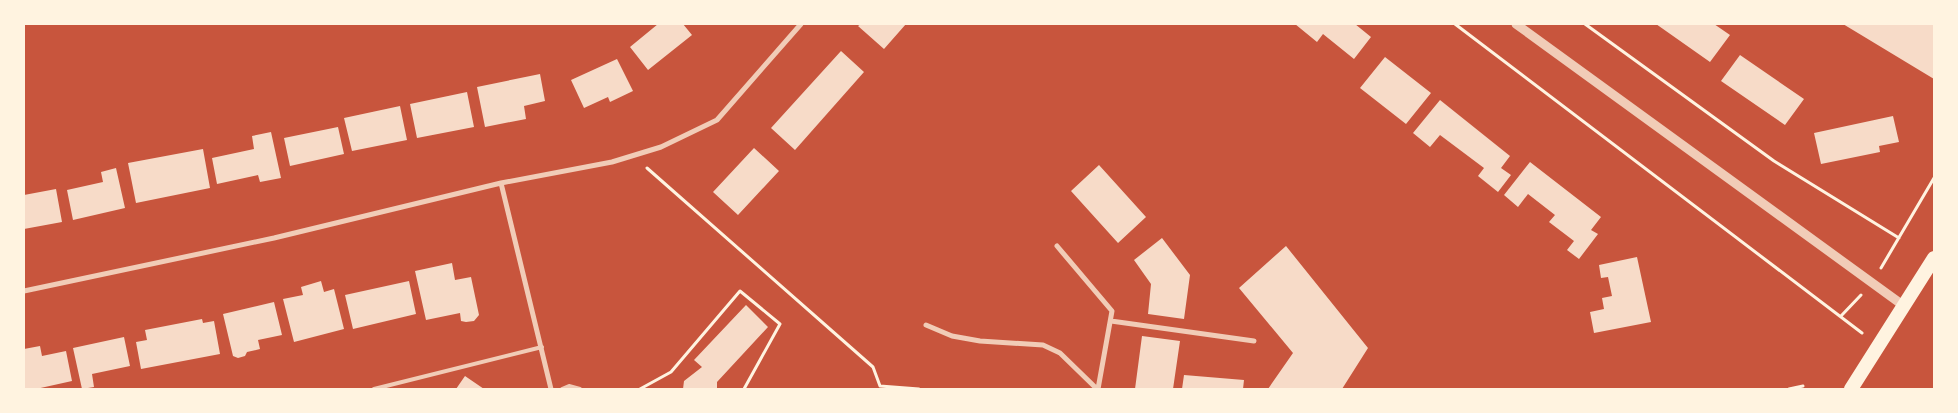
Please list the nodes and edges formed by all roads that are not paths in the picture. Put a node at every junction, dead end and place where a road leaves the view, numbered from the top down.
1 (801, 24) edge
2 (1516, 24) edge
3 (501, 183) junction
4 (1057, 246) dead end
5 (1934, 258) edge
6 (24, 291) edge
7 (1904, 306) junction
8 (1111, 320) junction
9 (926, 325) dead end
10 (1254, 340) dead end
11 (542, 347) junction
12 (374, 389) edge
13 (551, 389) edge
14 (562, 389) edge
15 (580, 389) edge
16 (1097, 389) edge
17 (1852, 389) edge

1 - 3 street
2 - 7 street
3 - 6 street
3 - 11 street
4 - 8 street
5 - 7 highway
7 - 17 highway
8 - 10 street
8 - 16 street
9 - 16 street
11 - 12 lane
11 - 13 street
14 - 15 lane

